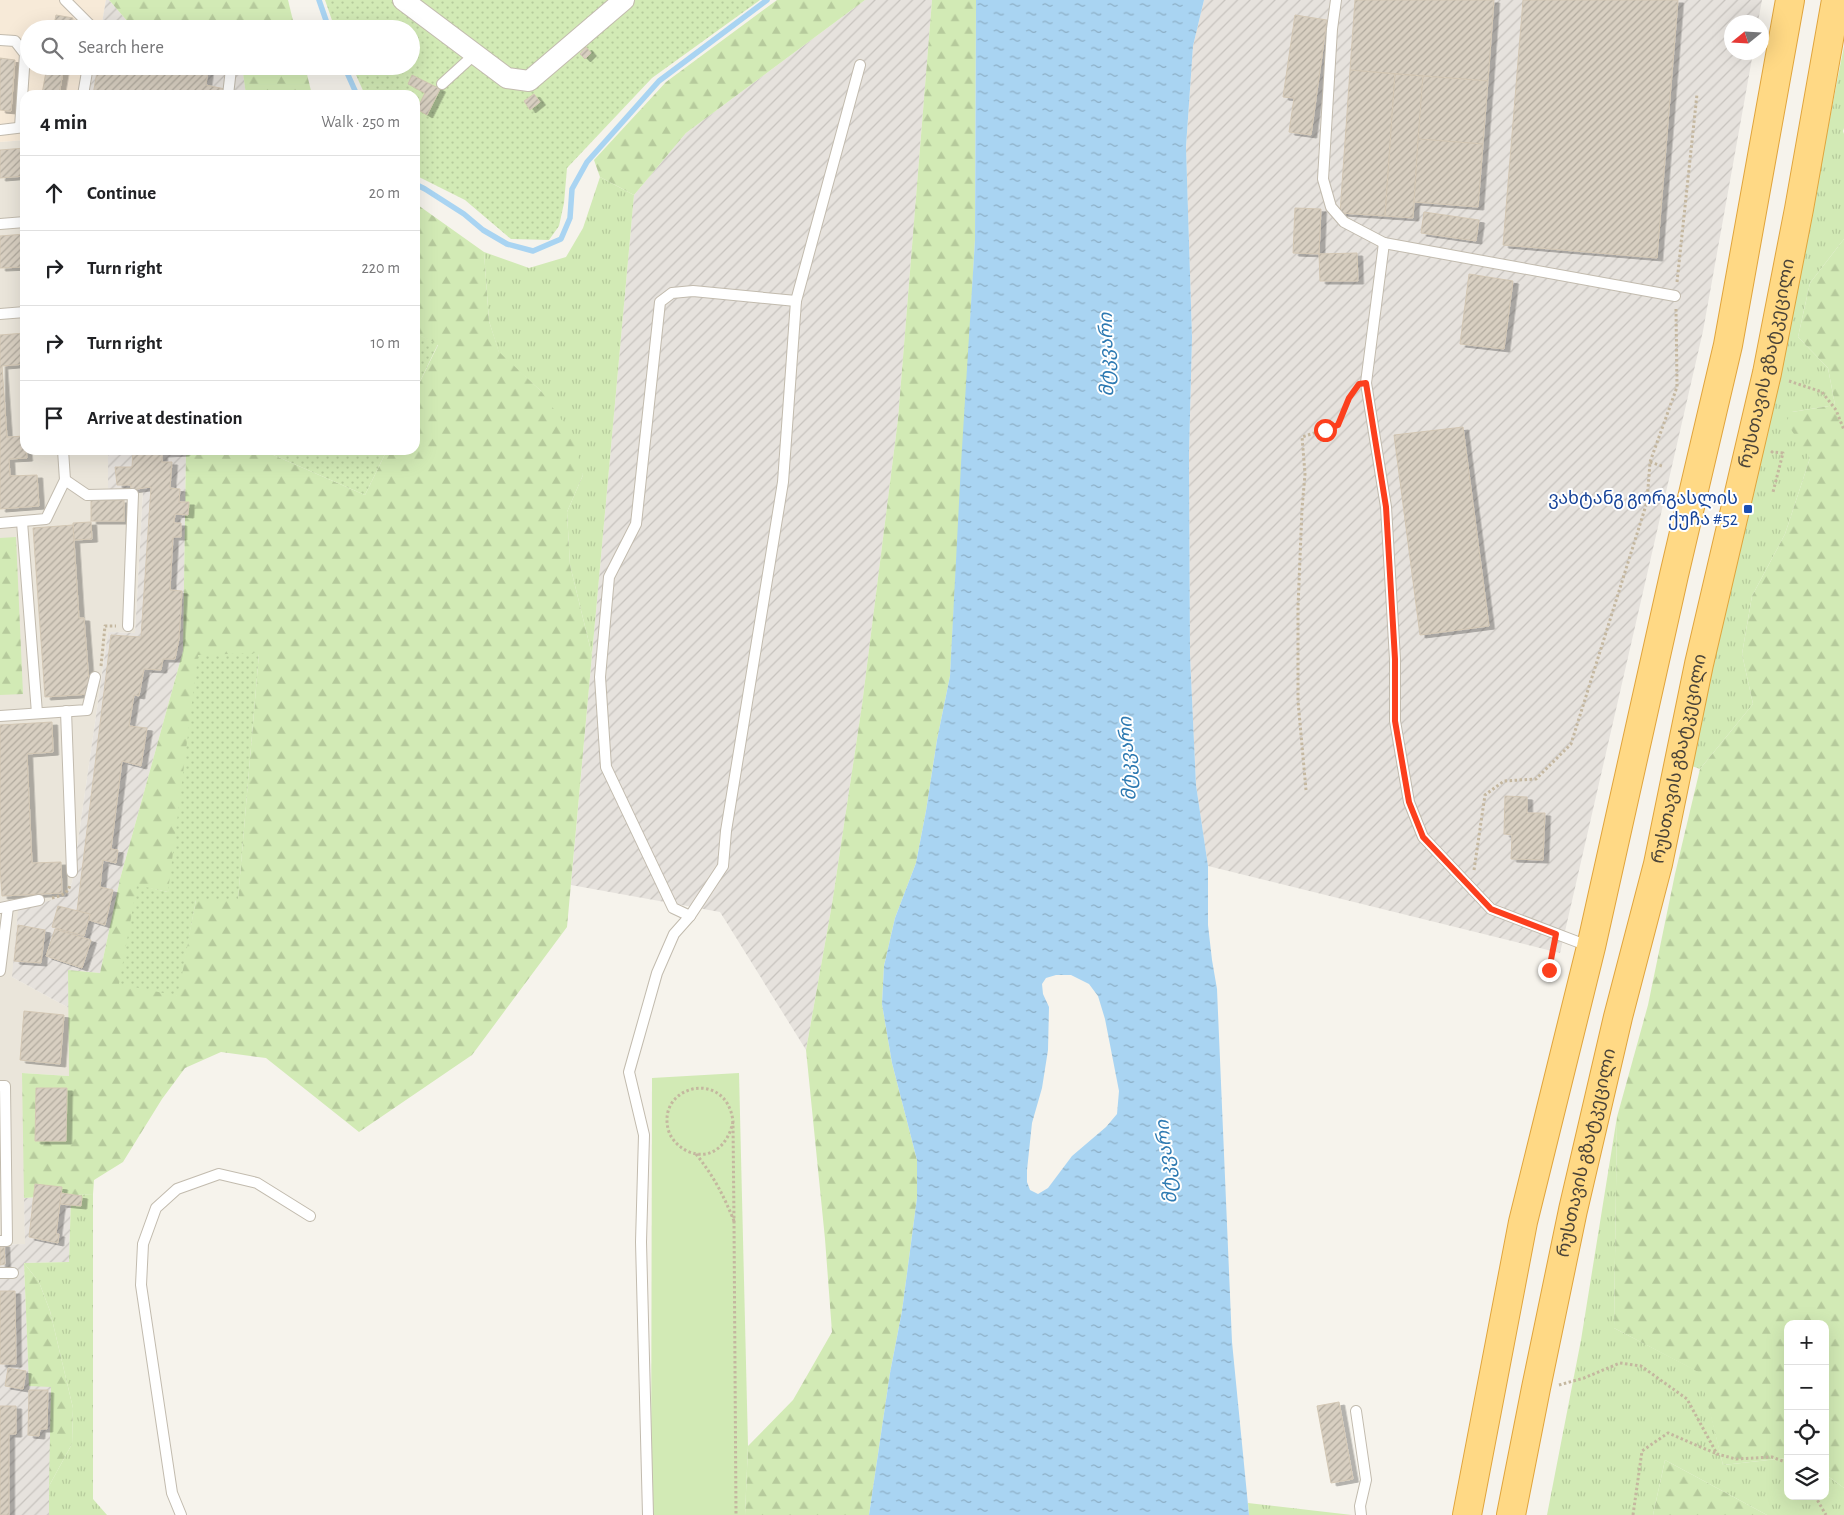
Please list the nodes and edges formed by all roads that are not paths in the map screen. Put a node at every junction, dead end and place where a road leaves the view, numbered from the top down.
1 (65, 0) edge
2 (403, 0) edge
3 (624, 0) edge
4 (1336, 0) edge
5 (1790, 0) edge
6 (1836, 0) edge
7 (86, 20) edge
8 (0, 40) edge
9 (20, 48) edge
10 (475, 54) junction
11 (860, 64) dead end
12 (24, 75) edge
13 (86, 75) edge
14 (231, 75) edge
15 (442, 84) dead end
16 (24, 90) edge
17 (84, 90) edge
18 (229, 90) edge
19 (20, 127) edge
20 (0, 130) edge
21 (20, 222) edge
22 (0, 224) edge
23 (1384, 243) junction
24 (1676, 296) road end
25 (796, 301) junction
26 (20, 312) edge
27 (0, 314) edge
28 (63, 455) edge
29 (64, 480) junction
30 (22, 522) junction
31 (0, 523) edge
32 (128, 626) road end
33 (95, 677) road end
34 (66, 711) junction
35 (37, 713) junction
36 (0, 716) edge
37 (72, 872) road end
38 (39, 900) road end
39 (4, 908) edge
40 (690, 916) junction
41 (1591, 947) junction
42 (0, 971) edge
43 (0, 1086) edge
44 (310, 1216) dead end
45 (0, 1241) edge
46 (13, 1273) dead end
47 (0, 1274) edge
48 (1356, 1411) dead end
49 (181, 1515) edge
50 (648, 1515) edge
51 (1361, 1515) edge
52 (1467, 1515) edge
53 (1511, 1515) edge

1 - 7 lane
2 - 10 street
3 - 10 street
4 - 23 lane
5 - 41 highway
6 - 53 highway, რუსთავის გზატკეცილი
8 - 9 lane
10 - 15 lane
11 - 25 lane
12 - 16 lane
13 - 17 lane
14 - 18 lane
19 - 20 lane
21 - 22 lane
23 - 24 lane
23 - 41 lane
25 - 40 lane
25 - 40 lane
26 - 27 lane
28 - 29 lane
29 - 30 lane
29 - 32 lane
30 - 31 lane
30 - 35 lane
33 - 34 lane
34 - 35 lane
34 - 37 lane
35 - 36 lane
38 - 39 lane
39 - 42 lane
40 - 50 lane
41 - 52 highway
43 - 45 lane
44 - 49 lane
46 - 47 lane
48 - 51 lane

